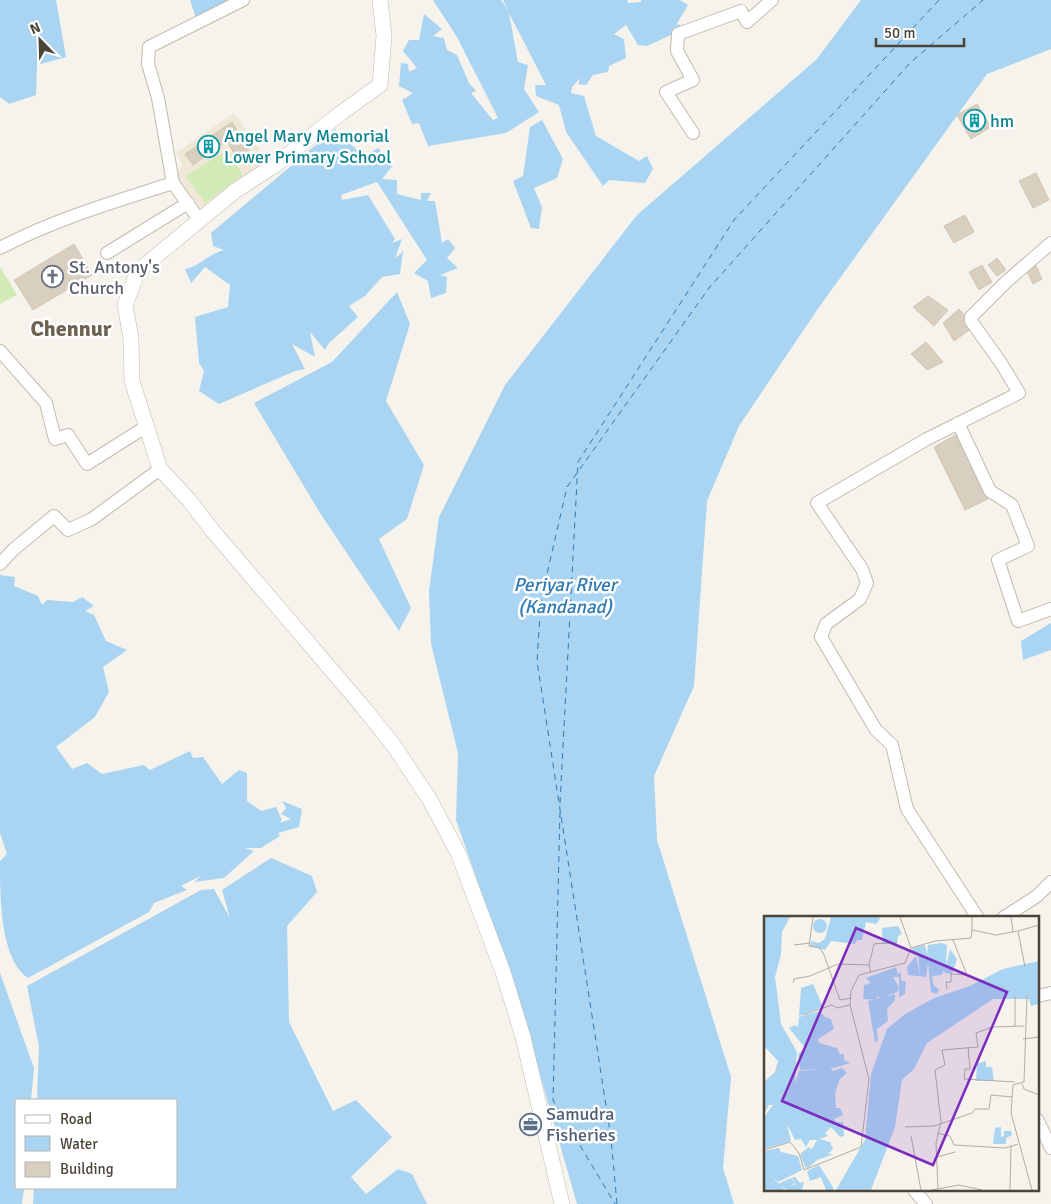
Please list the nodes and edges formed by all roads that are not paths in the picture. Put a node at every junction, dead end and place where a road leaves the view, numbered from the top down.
1 (243, 0) edge
2 (380, 0) edge
3 (772, 0) edge
4 (693, 133) dead end
5 (173, 183) junction
6 (188, 203) junction
7 (200, 221) junction
8 (1051, 244) edge
9 (0, 248) edge
10 (107, 253) dead end
11 (0, 351) edge
12 (958, 424) junction
13 (146, 426) junction
14 (160, 469) junction
15 (0, 564) edge
16 (1051, 609) edge
17 (1051, 882) edge
18 (977, 916) edge
19 (1006, 916) edge
20 (1051, 993) edge
21 (1038, 996) edge
22 (1038, 1121) edge
23 (1051, 1146) edge
24 (916, 1192) edge
25 (562, 1204) edge
26 (926, 1204) edge

1 - 5 street
2 - 7 street
3 - 4 street
5 - 6 street
5 - 9 street
6 - 7 street
6 - 10 street
7 - 13 street
8 - 12 street
11 - 13 street
12 - 16 street
12 - 18 street
13 - 14 street
14 - 15 street
14 - 25 street
17 - 19 street
20 - 21 street
22 - 23 street
24 - 26 street

